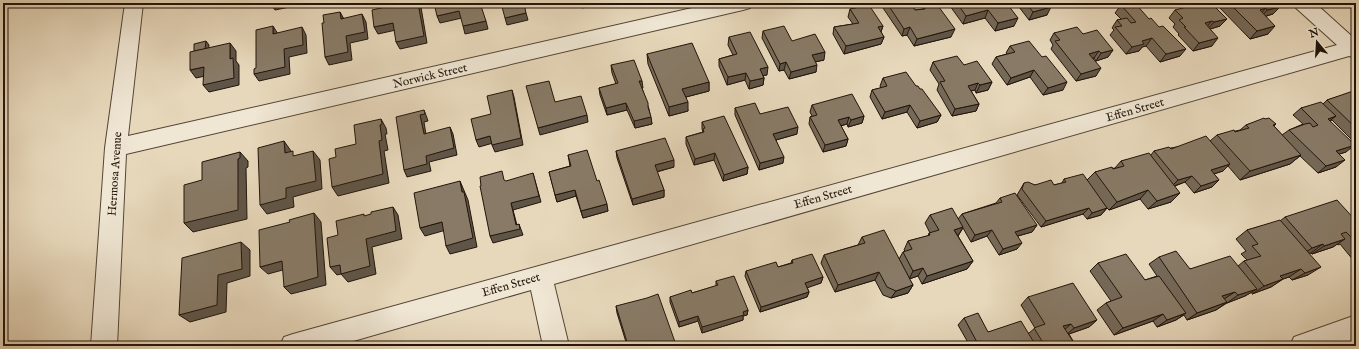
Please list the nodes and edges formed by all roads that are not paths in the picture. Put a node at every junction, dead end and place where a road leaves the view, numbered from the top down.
1 (134, 3) edge
2 (743, 3) edge
3 (1303, 3) edge
4 (1354, 50) edge
5 (116, 148) junction
6 (540, 277) junction
7 (1356, 327) edge
8 (104, 346) edge
9 (293, 346) edge
10 (556, 346) edge
11 (1303, 346) edge

1 - 5 street, Hermosa Avenue
2 - 5 street, Norwick Street
3 - 4 street
4 - 6 street, Effen Street
5 - 8 street, Hermosa Avenue
6 - 9 street, Effen Street
6 - 10 street
7 - 11 street

